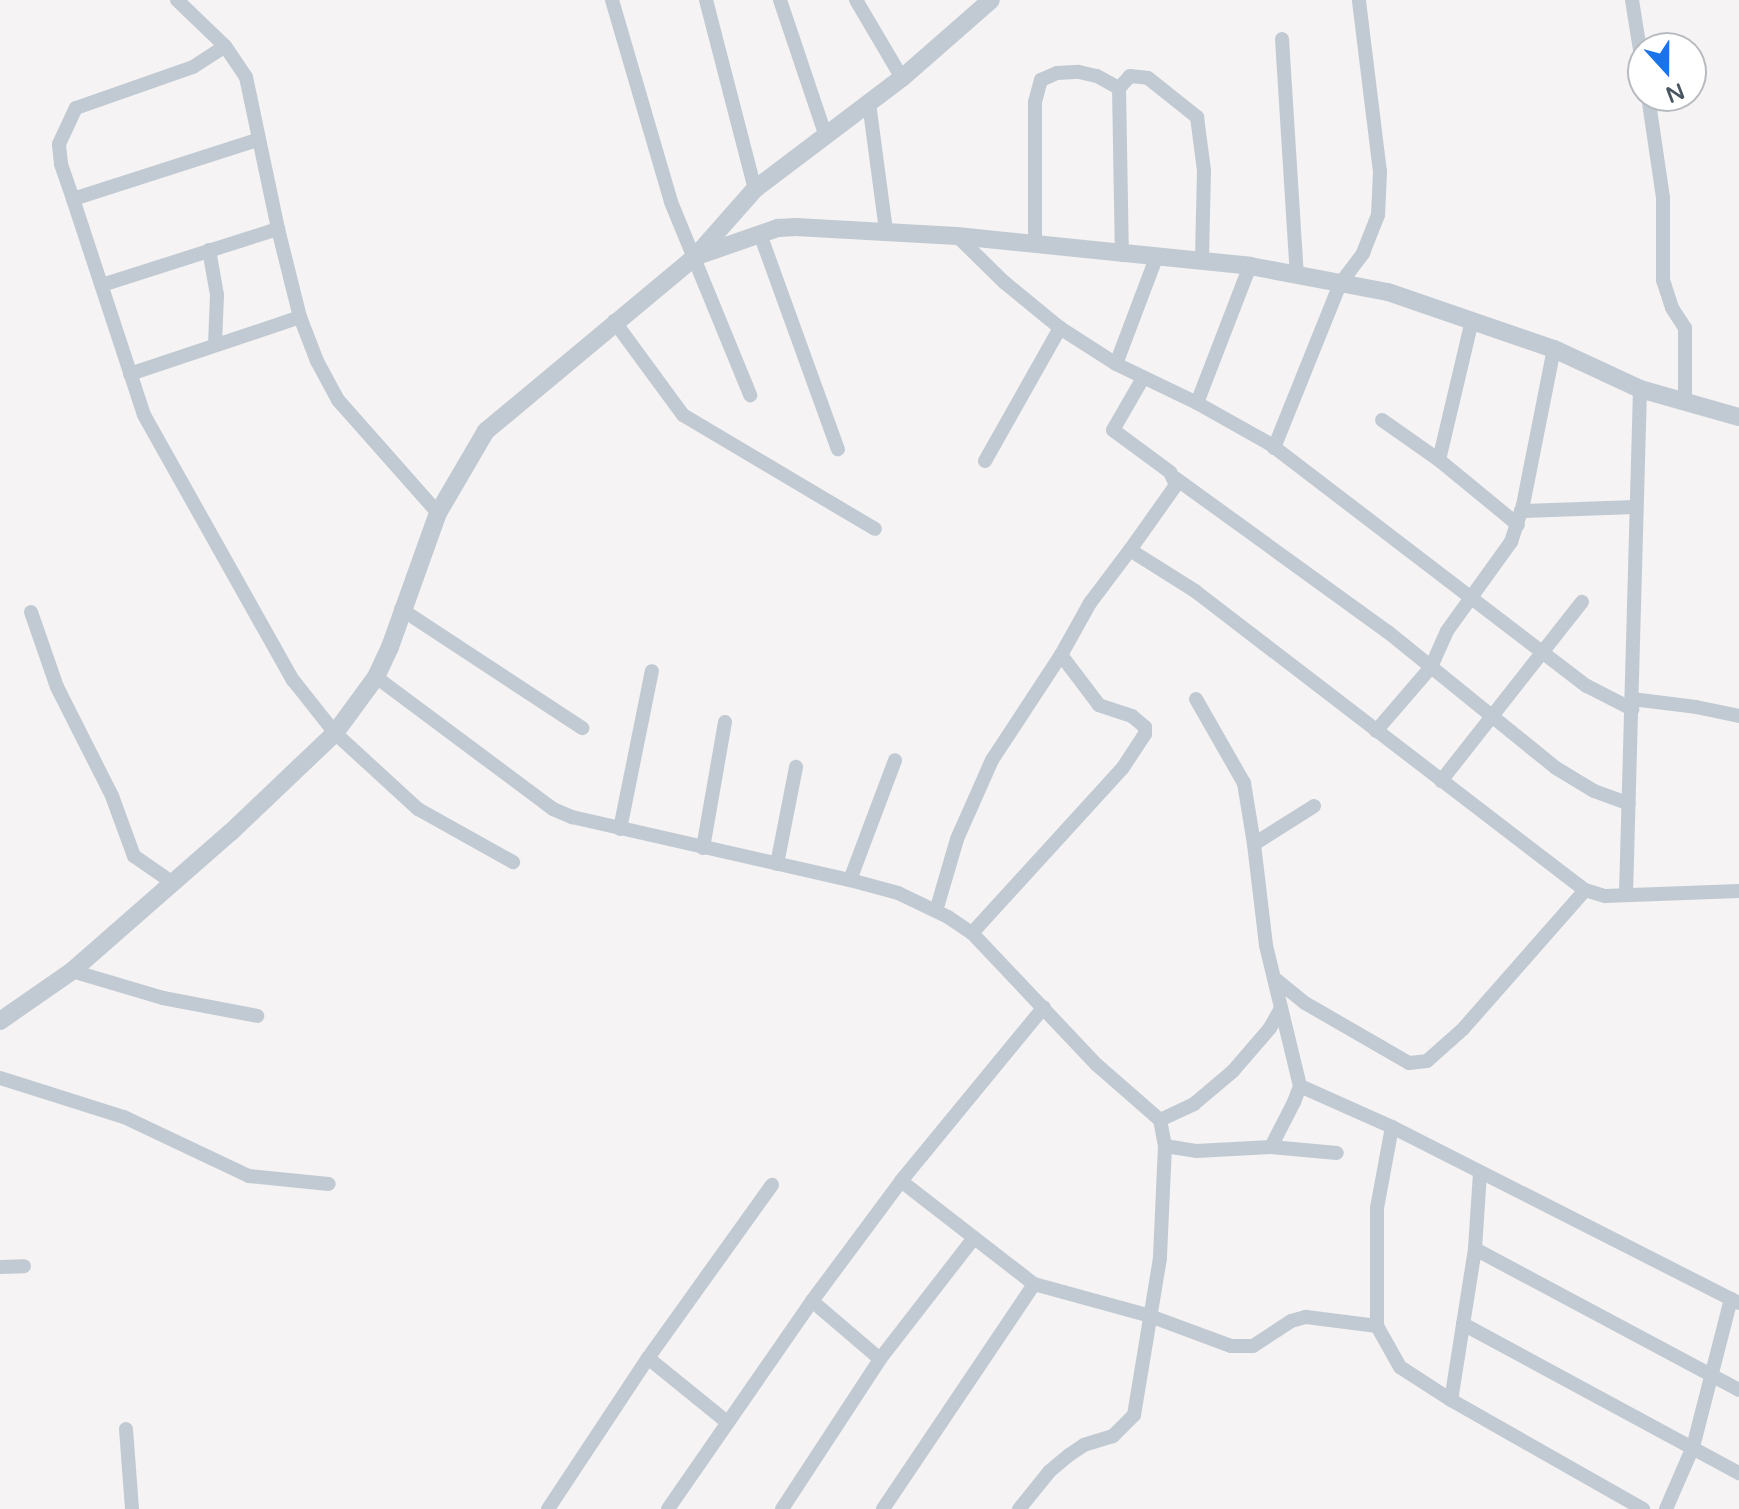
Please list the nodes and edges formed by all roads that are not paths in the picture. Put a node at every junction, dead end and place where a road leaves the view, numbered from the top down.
1 (177, 0) edge
2 (612, 0) edge
3 (706, 0) edge
4 (780, 0) edge
5 (856, 0) edge
6 (991, 0) edge
7 (1359, 0) edge
8 (1632, 0) edge
9 (1637, 32) edge
10 (1282, 39) dead end
11 (225, 46) junction
12 (902, 78) junction
13 (1119, 88) junction
14 (869, 103) junction
15 (1650, 112) edge
16 (825, 134) junction
17 (257, 140) junction
18 (755, 189) junction
19 (73, 199) junction
20 (278, 229) junction
21 (886, 231) junction
22 (760, 234) junction
23 (957, 236) junction
24 (1035, 245) junction
25 (209, 250) junction
26 (1122, 255) junction
27 (695, 257) junction
28 (1156, 258) junction
29 (1202, 261) junction
30 (1250, 266) junction
31 (1297, 275) junction
32 (1340, 284) junction
33 (102, 285) junction
34 (300, 317) junction
35 (1472, 320) junction
36 (614, 321) junction
37 (1060, 328) junction
38 (215, 345) junction
39 (1554, 349) junction
40 (1116, 364) junction
41 (130, 374) junction
42 (1143, 378) junction
43 (1640, 389) junction
44 (750, 395) dead end
45 (1685, 402) junction
46 (1197, 403) junction
47 (1739, 417) edge
48 (1382, 420) dead end
49 (1274, 448) junction
50 (838, 449) dead end
51 (1439, 460) junction
52 (985, 461) dead end
53 (1175, 478) junction
54 (1635, 507) junction
55 (438, 513) junction
56 (1520, 518) junction
57 (875, 529) dead end
58 (1130, 550) junction
59 (1472, 597) junction
60 (1582, 602) dead end
61 (401, 609) junction
62 (31, 612) dead end
63 (1542, 651) junction
64 (1061, 655) junction
65 (1431, 667) junction
66 (652, 671) dead end
67 (376, 677) junction
68 (1196, 699) dead end
69 (1632, 704) junction
70 (1739, 716) edge
71 (1490, 717) junction
72 (725, 722) dead end
73 (582, 728) dead end
74 (1376, 731) junction
75 (335, 733) junction
76 (895, 760) dead end
77 (796, 767) dead end
78 (1441, 781) junction
79 (1629, 804) junction
80 (1314, 806) dead end
81 (620, 829) junction
82 (1254, 844) junction
83 (703, 848) junction
84 (513, 862) dead end
85 (777, 864) junction
86 (850, 880) junction
87 (173, 883) junction
88 (1585, 890) junction
89 (1739, 891) edge
90 (1626, 894) junction
91 (936, 911) junction
92 (972, 933) junction
93 (72, 971) junction
94 (1274, 978) junction
95 (1044, 1007) junction
96 (1281, 1008) junction
97 (257, 1016) dead end
98 (0, 1021) edge
99 (0, 1078) edge
100 (1300, 1086) junction
101 (1160, 1120) junction
102 (1392, 1127) junction
103 (1165, 1146) junction
104 (1271, 1147) junction
105 (1337, 1153) dead end
106 (1480, 1173) junction
107 (901, 1181) junction
108 (329, 1184) dead end
109 (772, 1185) dead end
110 (974, 1238) junction
111 (1475, 1249) junction
112 (24, 1266) dead end
113 (0, 1267) edge
114 (1034, 1284) junction
115 (812, 1301) junction
116 (1735, 1301) edge
117 (1150, 1316) junction
118 (1463, 1324) junction
119 (1377, 1326) junction
120 (648, 1358) junction
121 (880, 1359) junction
122 (1709, 1375) junction
123 (1739, 1390) edge
124 (1451, 1400) junction
125 (727, 1422) junction
126 (126, 1429) dead end
127 (1693, 1447) junction
128 (1739, 1473) edge
129 (132, 1509) edge
130 (548, 1509) edge
131 (668, 1509) edge
132 (782, 1509) edge
133 (883, 1509) edge
134 (1019, 1509) edge
135 (1643, 1509) edge
136 (1666, 1509) edge

1 - 11 street
2 - 27 street
3 - 18 street
4 - 16 street
5 - 12 street
6 - 12 street
7 - 32 street
8 - 9 street
10 - 31 street
11 - 17 street
11 - 19 street
12 - 14 street
13 - 24 street
13 - 26 street
13 - 29 street
14 - 16 street
14 - 21 street
15 - 45 street
16 - 18 street
17 - 19 street
17 - 20 street
18 - 27 street
19 - 33 street
20 - 25 street
20 - 34 street
21 - 22 street
21 - 23 street
22 - 27 street
22 - 50 street
23 - 24 street
23 - 37 street
24 - 26 street
25 - 33 street
25 - 38 street
26 - 28 street
27 - 36 street
27 - 44 street
28 - 29 street
28 - 40 street
29 - 30 street
30 - 31 street
30 - 46 street
31 - 32 street
32 - 35 street
32 - 49 street
33 - 41 street
34 - 38 street
34 - 55 street
35 - 39 street
35 - 51 street
36 - 55 street
36 - 57 street
37 - 40 street
37 - 52 street
38 - 41 street
39 - 43 street
39 - 56 street
40 - 42 street
41 - 75 street
42 - 46 street
42 - 53 street
43 - 45 street
43 - 54 street
45 - 47 street
46 - 49 street
48 - 51 street
49 - 59 street
51 - 56 street
53 - 58 street
53 - 65 street
54 - 56 street
54 - 69 street
55 - 61 street
56 - 59 street
58 - 64 street
58 - 74 street
59 - 63 street
59 - 65 street
60 - 63 street
61 - 67 street
61 - 73 street
62 - 87 street
63 - 69 street
63 - 71 street
64 - 91 street
64 - 92 street
65 - 71 street
65 - 74 street
66 - 81 street
67 - 75 street
67 - 81 street
68 - 82 street
69 - 70 street
69 - 79 street
71 - 78 street
71 - 79 street
72 - 83 street
74 - 78 street
75 - 84 street
75 - 87 street
76 - 86 street
77 - 85 street
78 - 88 street
79 - 90 street
80 - 82 street
81 - 83 street
82 - 94 street
83 - 85 street
85 - 86 street
86 - 91 street
87 - 93 street
88 - 90 street
88 - 94 street
89 - 90 street
91 - 92 street
92 - 95 street
93 - 97 street
93 - 98 street
94 - 96 street
95 - 101 street
95 - 107 street
96 - 100 street
96 - 101 street
99 - 108 street
100 - 102 street
100 - 104 street
101 - 103 street
102 - 106 street
102 - 119 street
103 - 104 street
103 - 117 street
104 - 105 street
106 - 111 street
106 - 116 street
107 - 110 street
107 - 115 street
109 - 120 street
110 - 114 street
110 - 121 street
111 - 118 street
111 - 122 street
112 - 113 street
114 - 117 street
114 - 133 street
115 - 121 street
115 - 125 street
116 - 122 street
117 - 119 street
117 - 134 street
118 - 124 street
118 - 127 street
119 - 124 street
120 - 125 street
120 - 130 street
121 - 132 street
122 - 123 street
122 - 127 street
124 - 135 street
125 - 131 street
126 - 129 street
127 - 128 street
127 - 136 street

